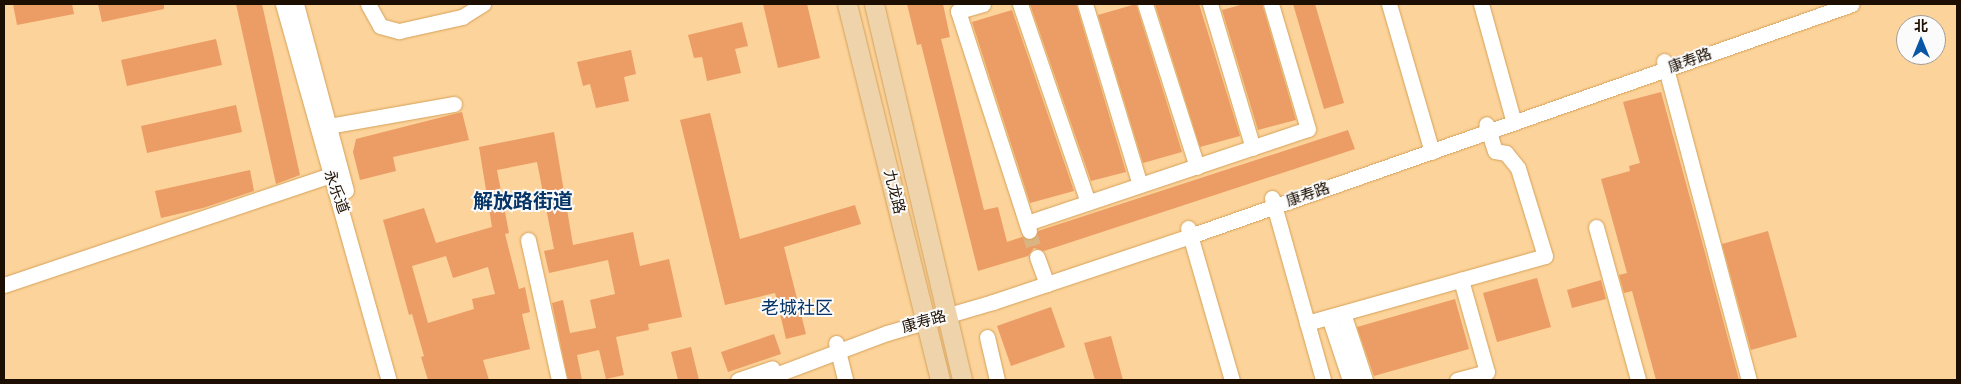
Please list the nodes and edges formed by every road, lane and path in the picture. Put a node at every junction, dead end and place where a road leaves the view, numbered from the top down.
1 (283, 4) edge
2 (296, 4) edge
3 (368, 4) edge
4 (483, 4) edge
5 (847, 4) edge
6 (874, 4) edge
7 (983, 4) edge
8 (1020, 4) edge
9 (1085, 4) edge
10 (1145, 4) edge
11 (1210, 4) edge
12 (1271, 4) edge
13 (1389, 4) edge
14 (1481, 4) edge
15 (1827, 4) edge
16 (1852, 4) edge
17 (1665, 65) junction
18 (454, 104) dead end
19 (1513, 119) junction
20 (328, 126) junction
21 (1487, 128) junction
22 (1253, 148) junction
23 (1431, 148) junction
24 (1197, 167) junction
25 (336, 173) junction
26 (1140, 186) junction
27 (1273, 202) junction
28 (1088, 203) junction
29 (1596, 227) dead end
30 (1189, 232) junction
31 (528, 240) dead end
32 (1037, 257) tunnel mouth
33 (1046, 280) junction
34 (1462, 280) junction
35 (4, 285) edge
36 (948, 311) junction
37 (1336, 315) junction
38 (925, 318) junction
39 (1307, 323) junction
40 (987, 337) dead end
41 (837, 347) junction
42 (389, 380) edge
43 (397, 380) edge
44 (559, 380) edge
45 (738, 380) edge
46 (762, 380) edge
47 (845, 380) edge
48 (940, 380) edge
49 (962, 380) edge
50 (997, 380) edge
51 (1232, 380) edge
52 (1323, 380) edge
53 (1350, 380) edge
54 (1365, 380) edge
55 (1457, 380) edge
56 (1638, 380) edge
57 (1749, 380) edge

1 - 25 street, 永乐道
2 - 20 street, 永乐道
3 - 4 street
5 - 38 main road, 九龙路
6 - 36 main road, 九龙路
7 - 28 street
8 - 28 street
9 - 26 street
10 - 24 street
11 - 22 street
12 - 22 street
13 - 23 street
14 - 19 street
15 - 17 street, 康寿路
16 - 17 street, 康寿路
17 - 19 street, 康寿路
17 - 57 street
18 - 20 street
19 - 21 street, 康寿路
20 - 25 street, 永乐道
21 - 23 street, 康寿路
21 - 34 street
22 - 24 street
23 - 27 street, 康寿路
24 - 26 street
25 - 35 street
25 - 42 street, 永乐道
25 - 43 street, 永乐道
26 - 28 street
27 - 30 street, 康寿路
27 - 39 street
29 - 56 street
30 - 33 street, 康寿路
30 - 51 street
31 - 44 street
32 - 33 street
33 - 36 street, 康寿路
34 - 37 street
34 - 55 street
36 - 38 street, 康寿路
36 - 49 main road, 九龙路
37 - 39 street
37 - 53 street
37 - 54 street
38 - 41 street, 康寿路
38 - 48 main road, 九龙路
39 - 52 street
40 - 50 street
41 - 45 street, 康寿路
41 - 46 street, 康寿路
41 - 47 street

